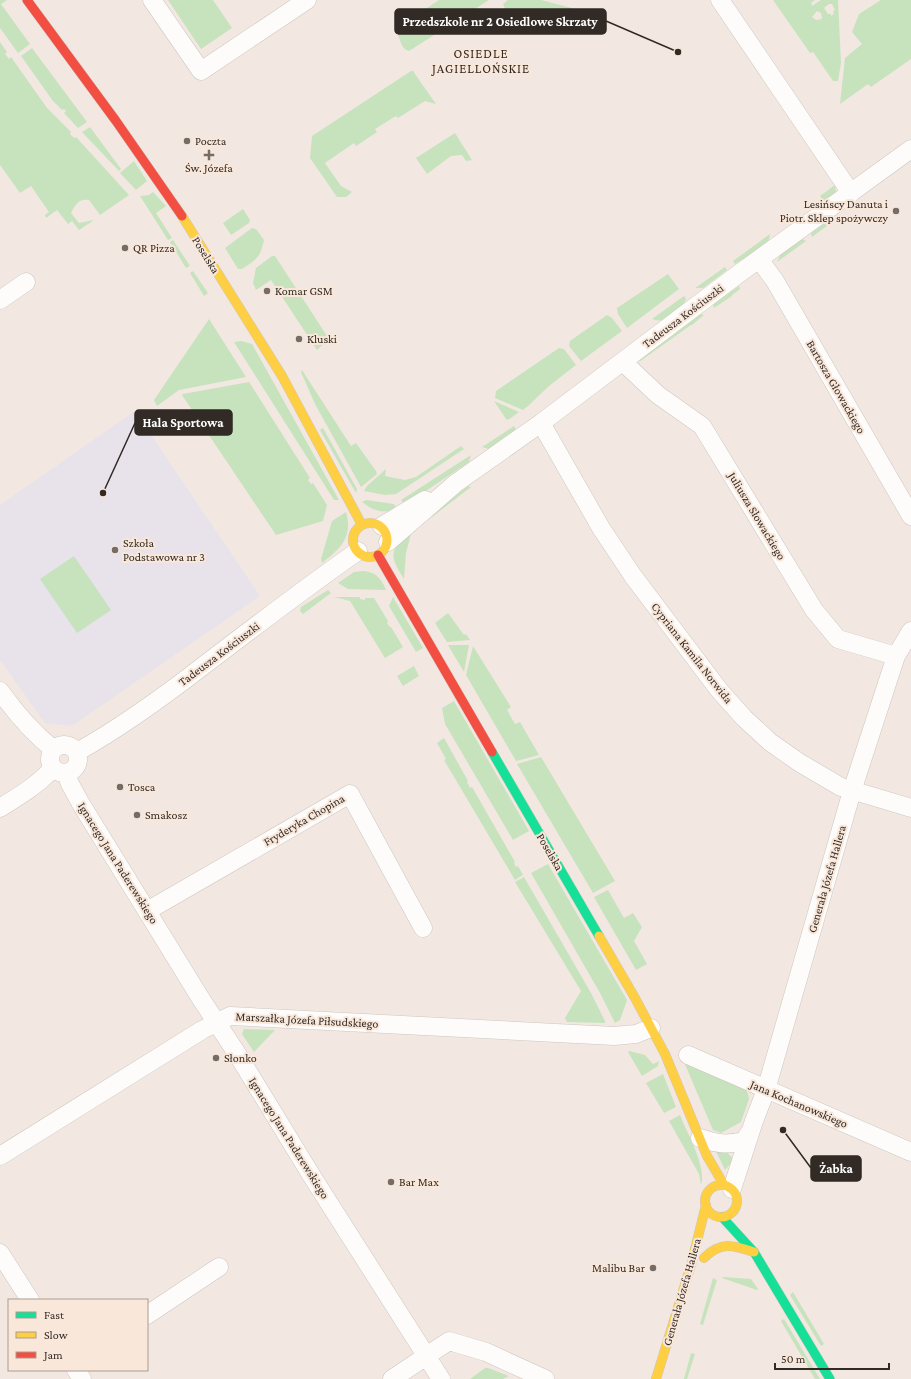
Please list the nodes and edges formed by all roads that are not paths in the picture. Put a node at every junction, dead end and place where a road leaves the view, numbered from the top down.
1 (27, 0) edge
2 (152, 0) edge
3 (307, 0) edge
4 (720, 0) edge
5 (911, 149) edge
6 (851, 193) junction
7 (759, 259) junction
8 (26, 282) dead end
9 (0, 300) edge
10 (623, 362) junction
11 (541, 423) junction
12 (911, 516) edge
13 (362, 524) junction
14 (383, 541) junction
15 (358, 551) junction
16 (911, 631) edge
17 (896, 656) junction
18 (0, 691) edge
19 (53, 749) junction
20 (78, 752) junction
21 (60, 771) junction
22 (852, 791) junction
23 (0, 808) edge
24 (911, 808) edge
25 (147, 911) junction
26 (423, 928) dead end
27 (216, 1022) junction
28 (651, 1028) junction
29 (688, 1055) dead end
30 (766, 1090) junction
31 (751, 1130) junction
32 (700, 1138) junction
33 (911, 1152) edge
34 (0, 1156) edge
35 (707, 1156) junction
36 (731, 1192) junction
37 (706, 1194) junction
38 (706, 1205) junction
39 (719, 1219) junction
40 (742, 1219) dead end
41 (746, 1232) dead end
42 (710, 1240) dead end
43 (754, 1252) junction
44 (0, 1253) edge
45 (704, 1258) junction
46 (219, 1267) dead end
47 (701, 1268) dead end
48 (29, 1299) edge
49 (148, 1314) edge
50 (426, 1357) junction
51 (392, 1379) edge
52 (441, 1379) edge
53 (545, 1379) edge
54 (656, 1379) edge
55 (830, 1379) edge

1 - 13 street, Poselska
2 - 3 street
4 - 6 street
5 - 6 street, Tadeusza Kościuszki
6 - 7 street, Tadeusza Kościuszki
7 - 10 street, Tadeusza Kościuszki
7 - 12 street, Bartosza Głowackiego
8 - 9 street
10 - 11 street, Tadeusza Kościuszki
10 - 17 street, Juliusza Słowackiego
11 - 14 street, Tadeusza Kościuszki
11 - 22 street, Cypriana Kamila Norwida
13 - 14 street
13 - 15 street
14 - 15 street
14 - 28 street, Poselska
15 - 20 street, Tadeusza Kościuszki
16 - 17 street, Generała Józefa Hallera
17 - 22 street, Generała Józefa Hallera
18 - 19 street
19 - 20 street
19 - 21 street
20 - 21 street
21 - 23 street
21 - 25 street, Ignacego Jana Paderewskiego
22 - 24 street, Cypriana Kamila Norwida
22 - 30 street, Generała Józefa Hallera
25 - 26 street, Fryderyka Chopina
25 - 27 street, Ignacego Jana Paderewskiego
27 - 28 street, Marszałka Józefa Piłsudskiego
27 - 34 street, Marszałka Józefa Piłsudskiego
27 - 50 street, Ignacego Jana Paderewskiego
28 - 32 street, Poselska
29 - 30 street, Jana Kochanowskiego
30 - 31 street, Generała Józefa Hallera
30 - 33 street, Jana Kochanowskiego
31 - 32 street, Generała Józefa Hallera
31 - 36 street, Generała Józefa Hallera
32 - 35 street, Poselska
35 - 36 street, Poselska
35 - 37 street, Poselska
36 - 37 street
36 - 39 street
36 - 40 street, Poselska
37 - 38 street
38 - 39 street
38 - 54 street, Generała Józefa Hallera
39 - 43 street
41 - 43 street
42 - 45 street, Generała Józefa Hallera
43 - 45 street, Generała Józefa Hallera
43 - 55 street
44 - 48 street
45 - 47 street, Generała Józefa Hallera
46 - 49 street
50 - 51 street
50 - 52 street, Ignacego Jana Paderewskiego
50 - 53 street

